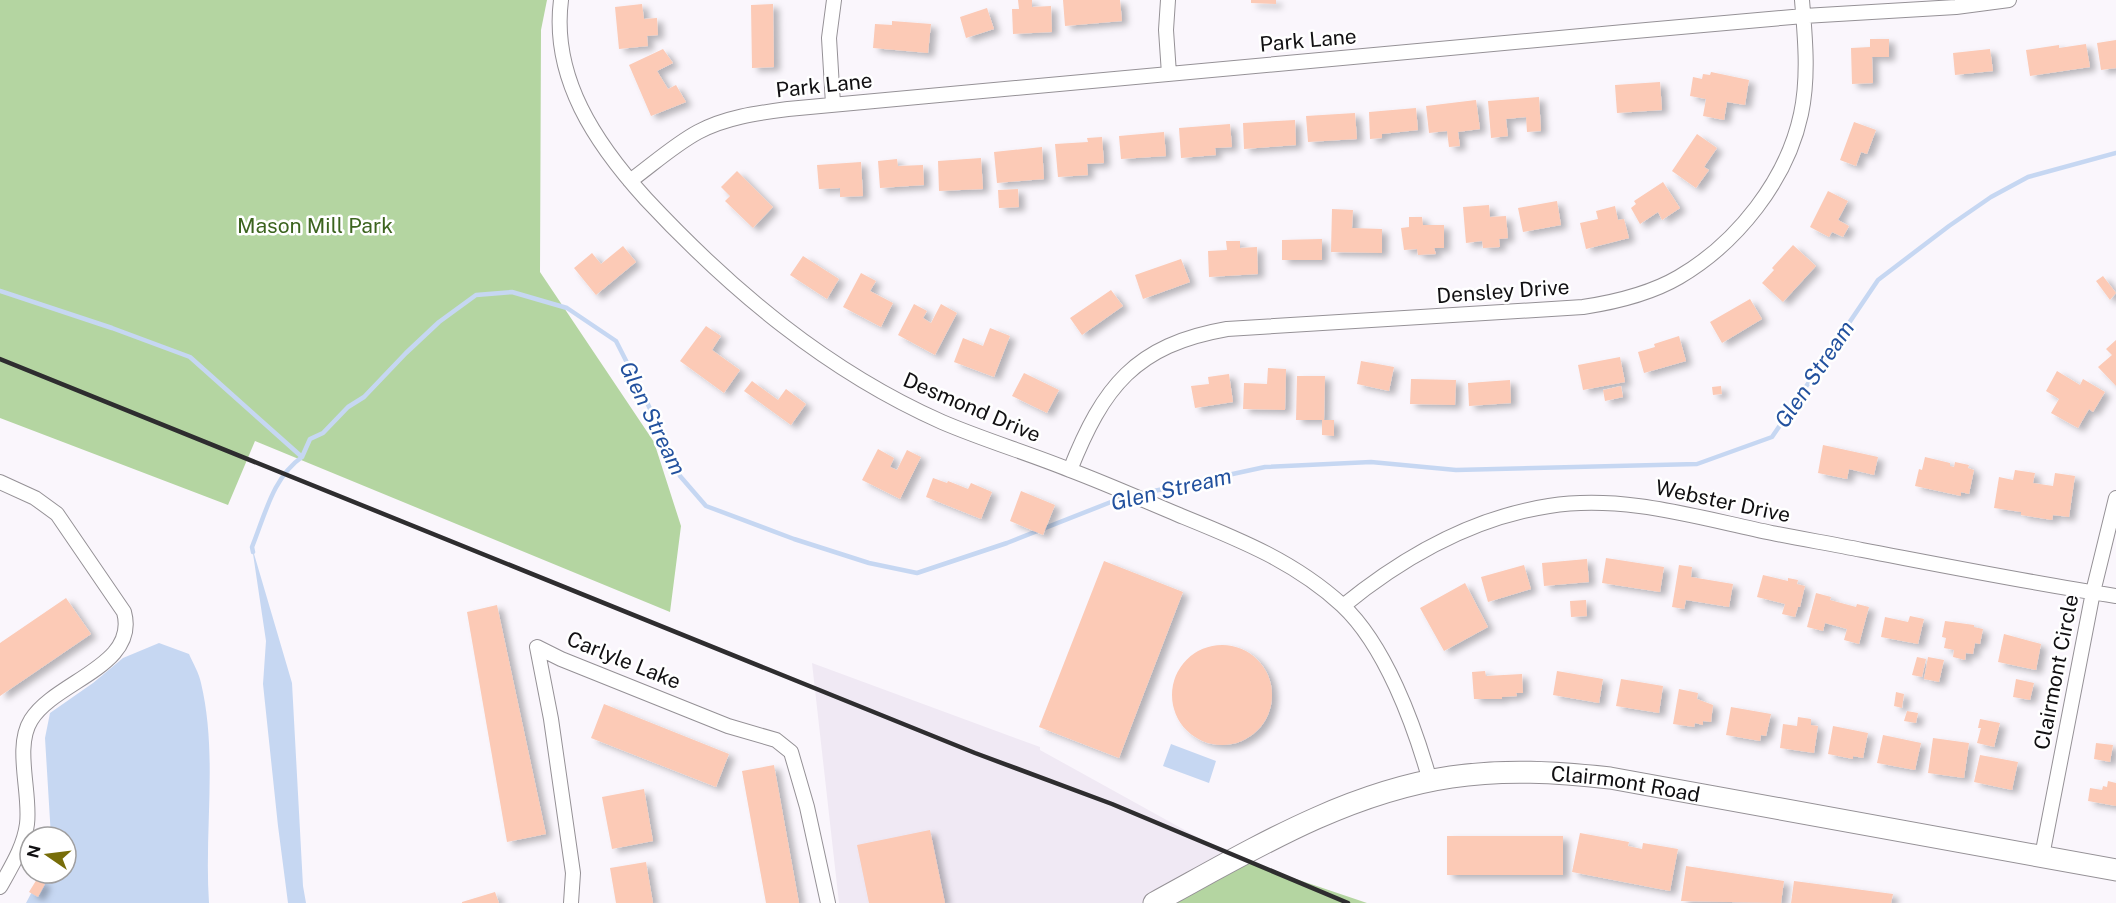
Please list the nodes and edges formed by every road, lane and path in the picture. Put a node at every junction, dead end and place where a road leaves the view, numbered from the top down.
1 (561, 0) edge
2 (834, 0) edge
3 (1168, 0) edge
4 (1802, 0) edge
5 (2008, 0) edge
6 (1804, 16) junction
7 (1169, 74) junction
8 (834, 104) junction
9 (630, 181) junction
10 (1070, 470) junction
11 (0, 482) edge
12 (2116, 498) edge
13 (2093, 592) junction
14 (2116, 596) edge
15 (1343, 606) junction
16 (1430, 781) junction
17 (2042, 856) junction
18 (2116, 870) edge
19 (0, 887) edge
20 (571, 903) edge
21 (828, 903) edge
22 (1154, 903) edge

1 - 9 street, Desmond Drive
2 - 8 street
3 - 7 street
4 - 6 street, Densley Drive
5 - 6 street, Park Lane
6 - 7 street, Park Lane
6 - 10 street, Densley Drive
7 - 8 street, Park Lane
8 - 9 street, Park Lane
9 - 10 street, Desmond Drive
10 - 15 street, Desmond Drive
11 - 19 street
12 - 13 street, Clairmont Circle
13 - 14 street, Webster Drive
13 - 15 street, Webster Drive
13 - 17 street, Clairmont Circle
15 - 16 street, Desmond Drive
16 - 17 main road, Clairmont Road
16 - 22 main road, Clairmont Road
17 - 18 main road, Clairmont Road
20 - 21 street, Carlyle Lake

